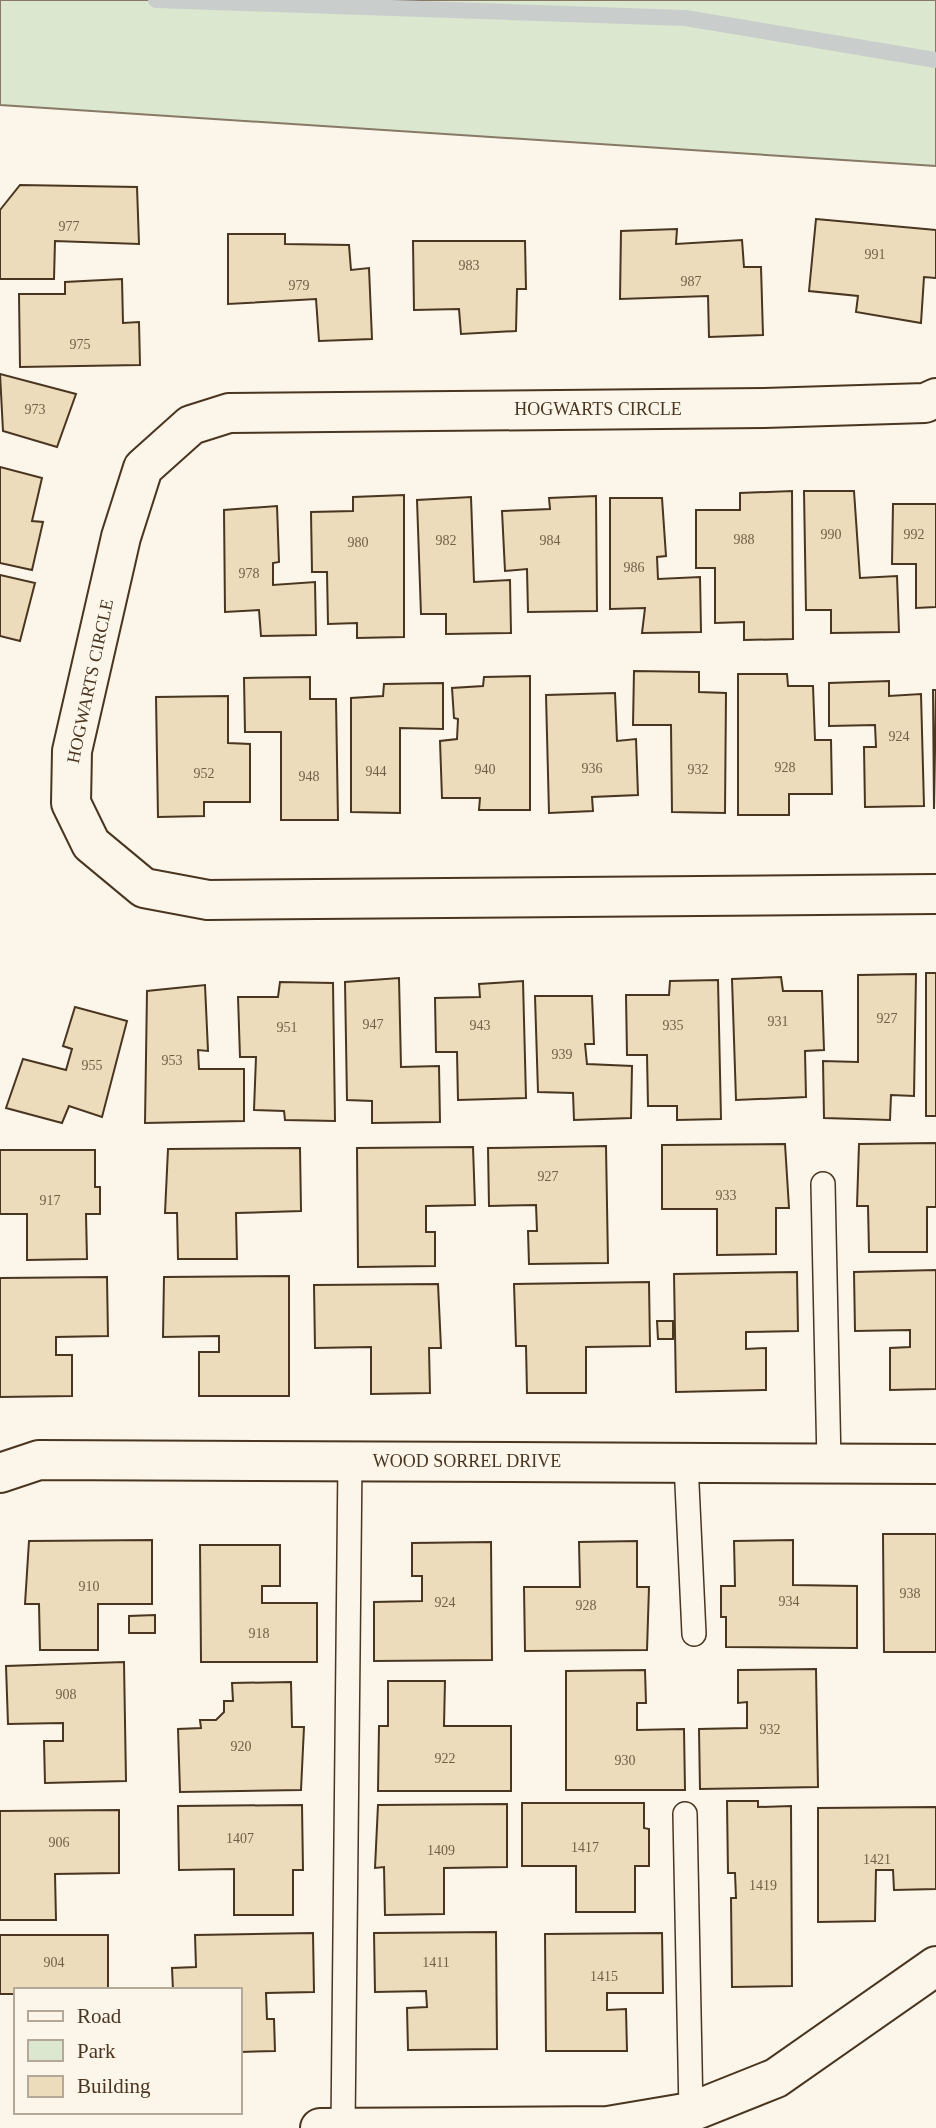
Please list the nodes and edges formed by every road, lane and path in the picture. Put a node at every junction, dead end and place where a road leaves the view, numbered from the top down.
1 (936, 398) edge
2 (936, 894) edge
3 (823, 1184) dead end
4 (350, 1460) junction
5 (686, 1463) junction
6 (829, 1463) junction
7 (936, 1464) edge
8 (0, 1473) edge
9 (694, 1634) dead end
10 (685, 1814) dead end
11 (936, 1966) edge
12 (691, 2112) junction
13 (320, 2128) edge
14 (344, 2128) edge

1 - 2 street, HOGWARTS CIRCLE
3 - 6 lane
4 - 5 street, WOOD SORREL DRIVE
4 - 8 street, WOOD SORREL DRIVE
4 - 14 lane
5 - 6 street, WOOD SORREL DRIVE
5 - 9 lane
6 - 7 street, WOOD SORREL DRIVE
10 - 12 lane
11 - 12 street
12 - 14 street
13 - 14 street

